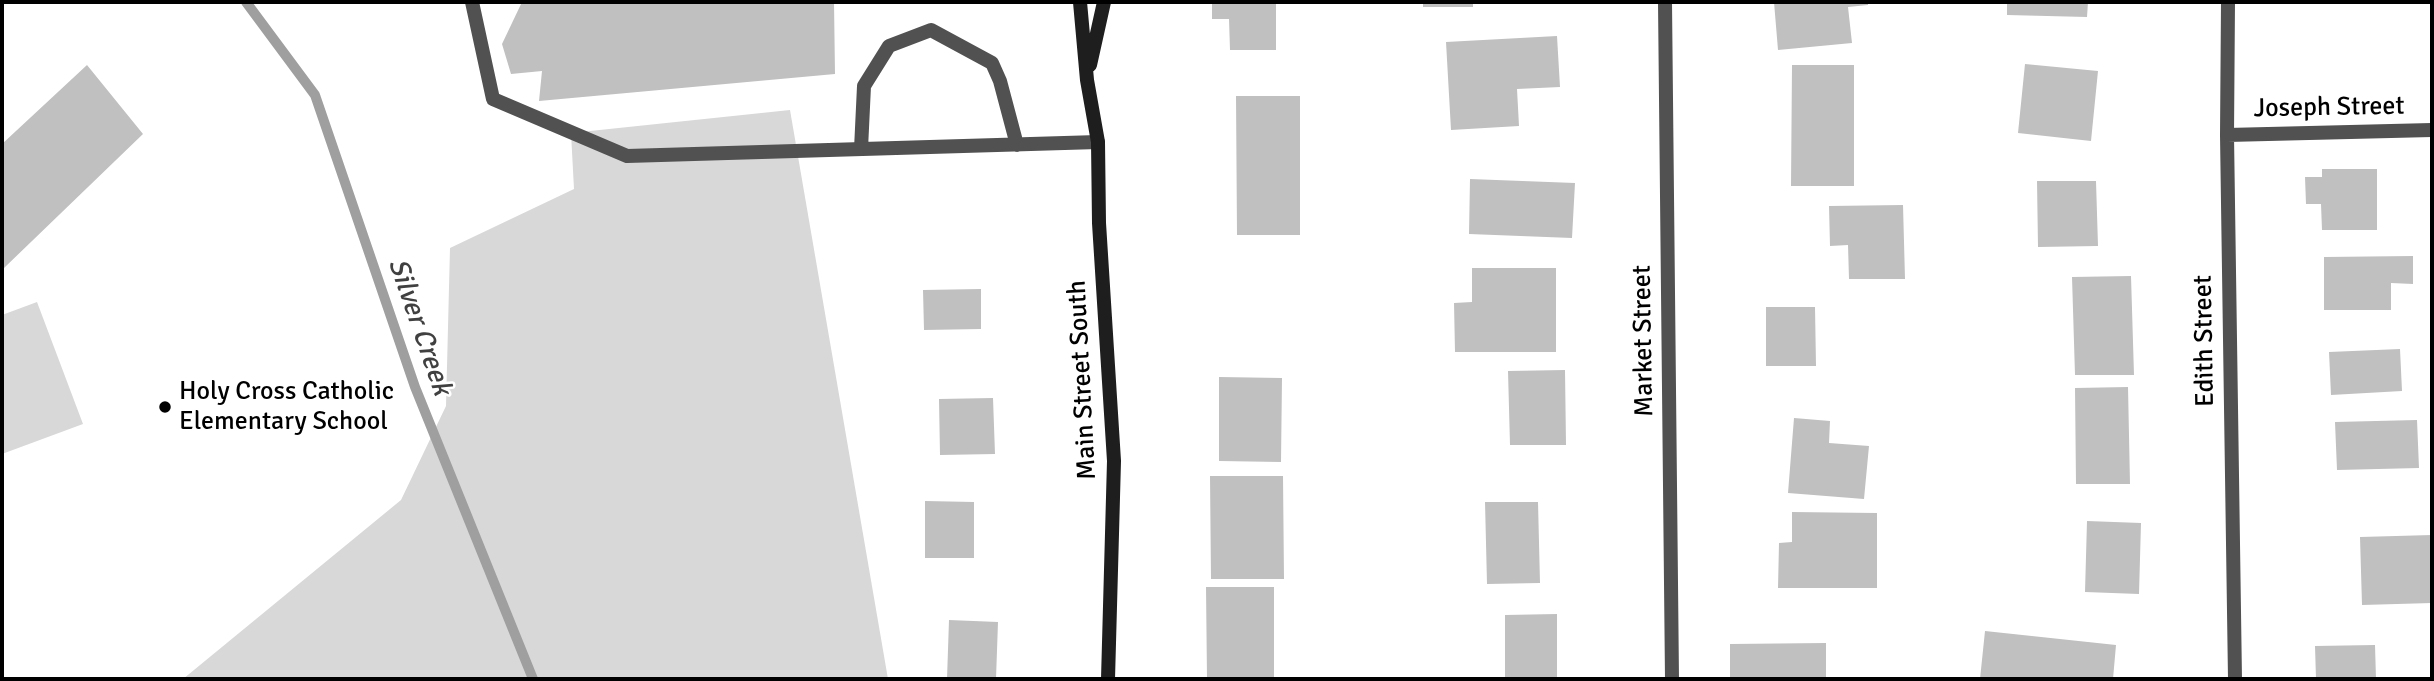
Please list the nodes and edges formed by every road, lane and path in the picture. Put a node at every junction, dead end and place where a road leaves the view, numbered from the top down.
1 (472, 2) edge
2 (1080, 2) edge
3 (1104, 2) edge
4 (1665, 2) edge
5 (2228, 2) edge
6 (1087, 80) junction
7 (2432, 130) edge
8 (2227, 135) junction
9 (1098, 142) junction
10 (1017, 145) junction
11 (861, 149) junction
12 (1108, 679) edge
13 (1672, 679) edge
14 (2235, 679) edge

1 - 11 street
2 - 6 main road, Main Street South
3 - 6 main road, Main Street South
4 - 13 street, Market Street
5 - 8 street, Edith Street
6 - 9 main road, Main Street South
7 - 8 street, Joseph Street
8 - 14 street, Edith Street
9 - 10 street
9 - 12 main road, Main Street South
10 - 11 street
10 - 11 street

